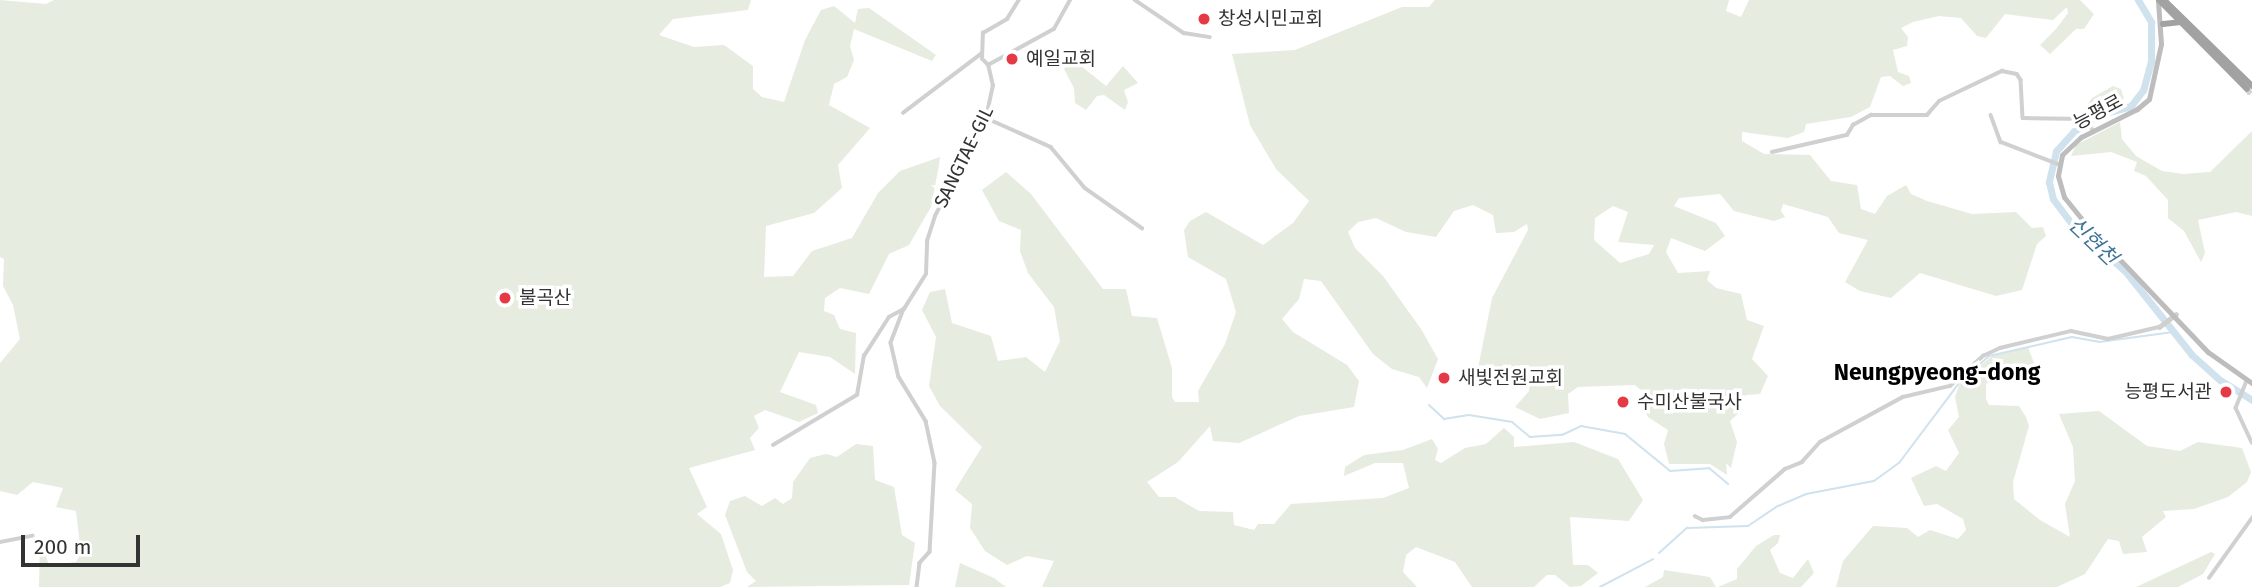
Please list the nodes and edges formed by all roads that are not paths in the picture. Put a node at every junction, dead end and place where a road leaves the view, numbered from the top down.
1 (1019, 0) edge
2 (1070, 0) edge
3 (1135, 0) edge
4 (2160, 0) edge
5 (2183, 23) junction
6 (2163, 24) junction
7 (1210, 37) dead end
8 (982, 53) junction
9 (988, 65) junction
10 (2250, 87) edge
11 (903, 113) dead end
12 (1991, 115) dead end
13 (986, 118) junction
14 (2092, 129) junction
15 (1772, 152) dead end
16 (2058, 164) junction
17 (1142, 228) dead end
18 (904, 309) junction
19 (2174, 316) junction
20 (2159, 327) joint
21 (2250, 382) edge
22 (2252, 442) edge
23 (773, 445) dead end
24 (1695, 516) dead end
25 (2252, 518) edge
26 (32, 536) dead end
27 (0, 542) edge
28 (2209, 578) dead end
29 (917, 587) edge

1 - 8 street
2 - 9 street
3 - 7 street
4 - 5 highway
4 - 6 main road, 능평로
4 - 10 highway
5 - 6 highway
5 - 10 highway
6 - 14 main road, 능평로
8 - 9 street
8 - 11 street
9 - 13 street, SANGTAE-GIL
12 - 16 street
13 - 17 street
13 - 18 street, SANGTAE-GIL
14 - 15 street
14 - 16 main road, 능평로
16 - 19 main road
18 - 23 street, SANGTAE-GIL
18 - 29 street, SANGTAE-GIL
19 - 20 street
19 - 21 main road
20 - 24 street
21 - 22 street
25 - 28 street
26 - 27 street

